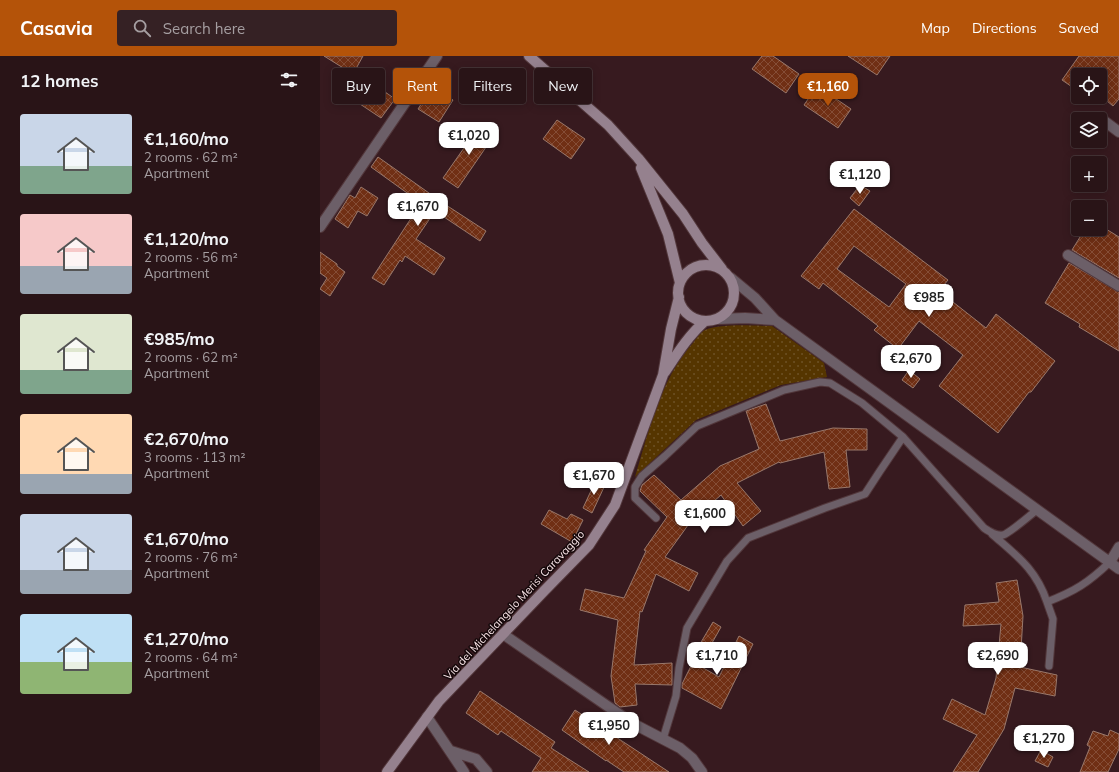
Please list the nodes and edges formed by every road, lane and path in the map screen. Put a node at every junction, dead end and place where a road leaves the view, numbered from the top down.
1 (437, 56) edge
2 (529, 56) edge
3 (1107, 123) edge
4 (1119, 132) edge
5 (638, 158) junction
6 (320, 227) edge
7 (1068, 255) dead end
8 (722, 269) junction
9 (730, 278) junction
10 (680, 283) junction
11 (1119, 286) edge
12 (678, 297) junction
13 (718, 319) junction
14 (776, 320) junction
15 (705, 321) junction
16 (663, 375) junction
17 (903, 437) junction
18 (1037, 510) junction
19 (656, 518) dead end
20 (992, 533) junction
21 (1119, 546) edge
22 (1110, 562) junction
23 (1119, 569) edge
24 (1047, 602) junction
25 (503, 634) junction
26 (1049, 666) dead end
27 (427, 717) junction
28 (663, 739) junction
29 (451, 751) junction
30 (387, 772) edge
31 (464, 772) edge
32 (487, 772) edge
33 (702, 772) edge

1 - 6 street
2 - 5 street
3 - 4 street
5 - 8 street
5 - 10 street
7 - 11 street
8 - 9 street
8 - 10 street
9 - 13 street
9 - 14 street
10 - 12 street
12 - 15 street
12 - 16 street, Via del Michelangelo Merisi Caravaggio
13 - 14 street
13 - 15 street
14 - 18 street
15 - 16 street, Via del Michelangelo Merisi Caravaggio
16 - 25 street, Via del Michelangelo Merisi Caravaggio
17 - 19 lane
17 - 20 lane
17 - 28 lane
18 - 20 lane
18 - 22 street
20 - 24 lane
21 - 22 street
22 - 23 street
22 - 24 lane
24 - 26 lane
25 - 27 street, Via del Michelangelo Merisi Caravaggio
25 - 28 street
27 - 29 street
27 - 30 street, Via del Michelangelo Merisi Caravaggio
28 - 33 street
29 - 31 street
29 - 32 street

